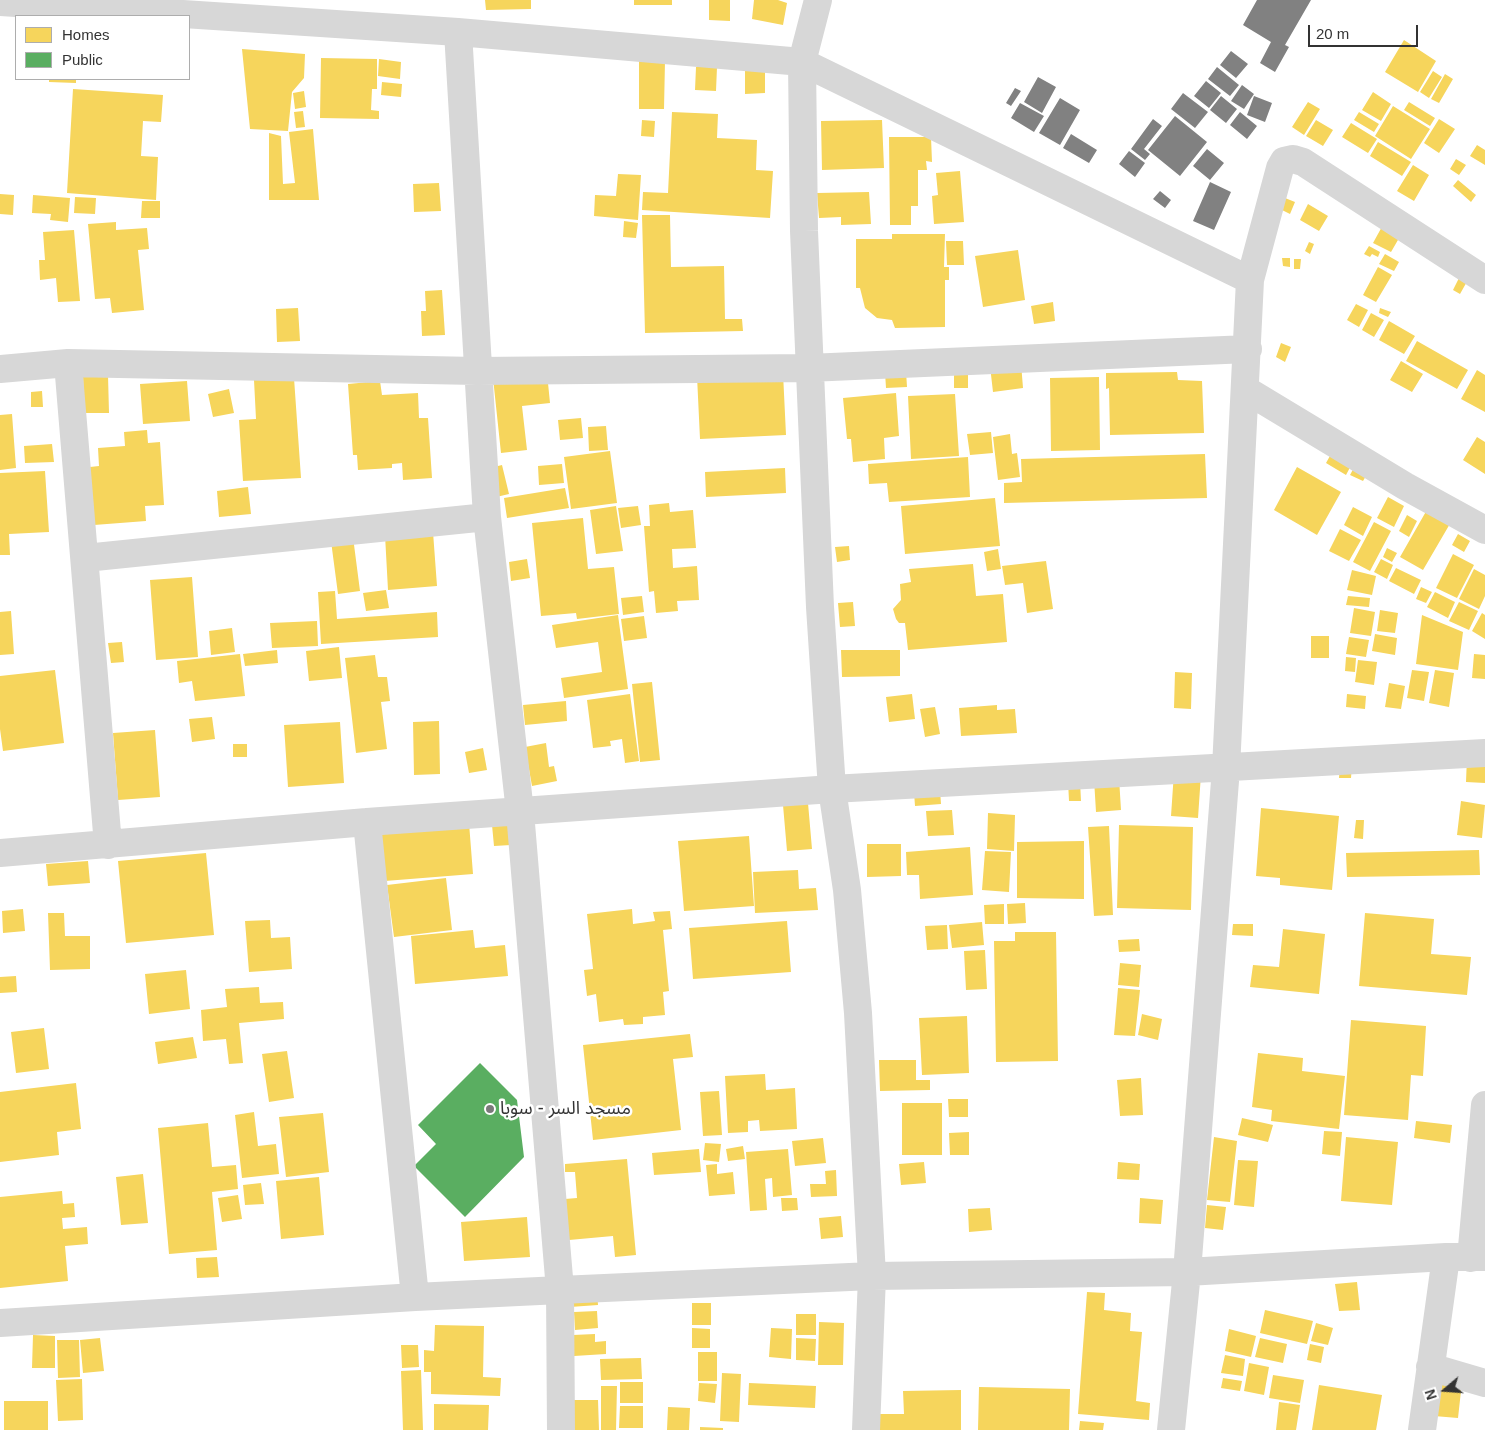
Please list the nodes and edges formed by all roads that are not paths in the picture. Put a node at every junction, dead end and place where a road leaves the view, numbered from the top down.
1 (818, 0) edge
2 (0, 2) edge
3 (458, 32) junction
4 (802, 62) junction
5 (1250, 280) junction
6 (1485, 280) edge
7 (1248, 349) junction
8 (68, 363) junction
9 (808, 368) junction
10 (0, 369) edge
11 (477, 371) junction
12 (1246, 390) junction
13 (487, 517) junction
14 (1485, 530) edge
15 (85, 558) junction
16 (1485, 753) edge
17 (1226, 768) junction
18 (832, 790) junction
19 (520, 812) junction
20 (367, 822) junction
21 (108, 845) junction
22 (0, 853) edge
23 (1485, 1105) edge
24 (1467, 1257) edge
25 (1187, 1272) junction
26 (872, 1276) junction
27 (560, 1290) junction
28 (415, 1296) junction
29 (0, 1322) edge
30 (1430, 1367) junction
31 (1485, 1383) edge
32 (561, 1430) edge
33 (866, 1430) edge
34 (1171, 1430) edge
35 (1422, 1430) edge

1 - 4 street
2 - 3 street
3 - 4 street
3 - 11 street
4 - 5 street
4 - 9 street
5 - 6 street
5 - 7 street
7 - 9 street
7 - 12 street
8 - 10 street
8 - 11 street
8 - 15 street
9 - 11 street
9 - 18 street
11 - 13 street
12 - 14 street
12 - 17 street
13 - 15 street
13 - 19 street
15 - 21 street
16 - 17 street
17 - 18 street
17 - 25 street
18 - 19 street
18 - 26 street
19 - 20 street
19 - 27 street
20 - 21 street
20 - 28 street
21 - 22 street
23 - 24 street
24 - 25 street
24 - 30 street
25 - 26 street
25 - 34 street
26 - 27 street
26 - 33 street
27 - 28 street
27 - 32 street
28 - 29 street
30 - 31 street
30 - 35 street

